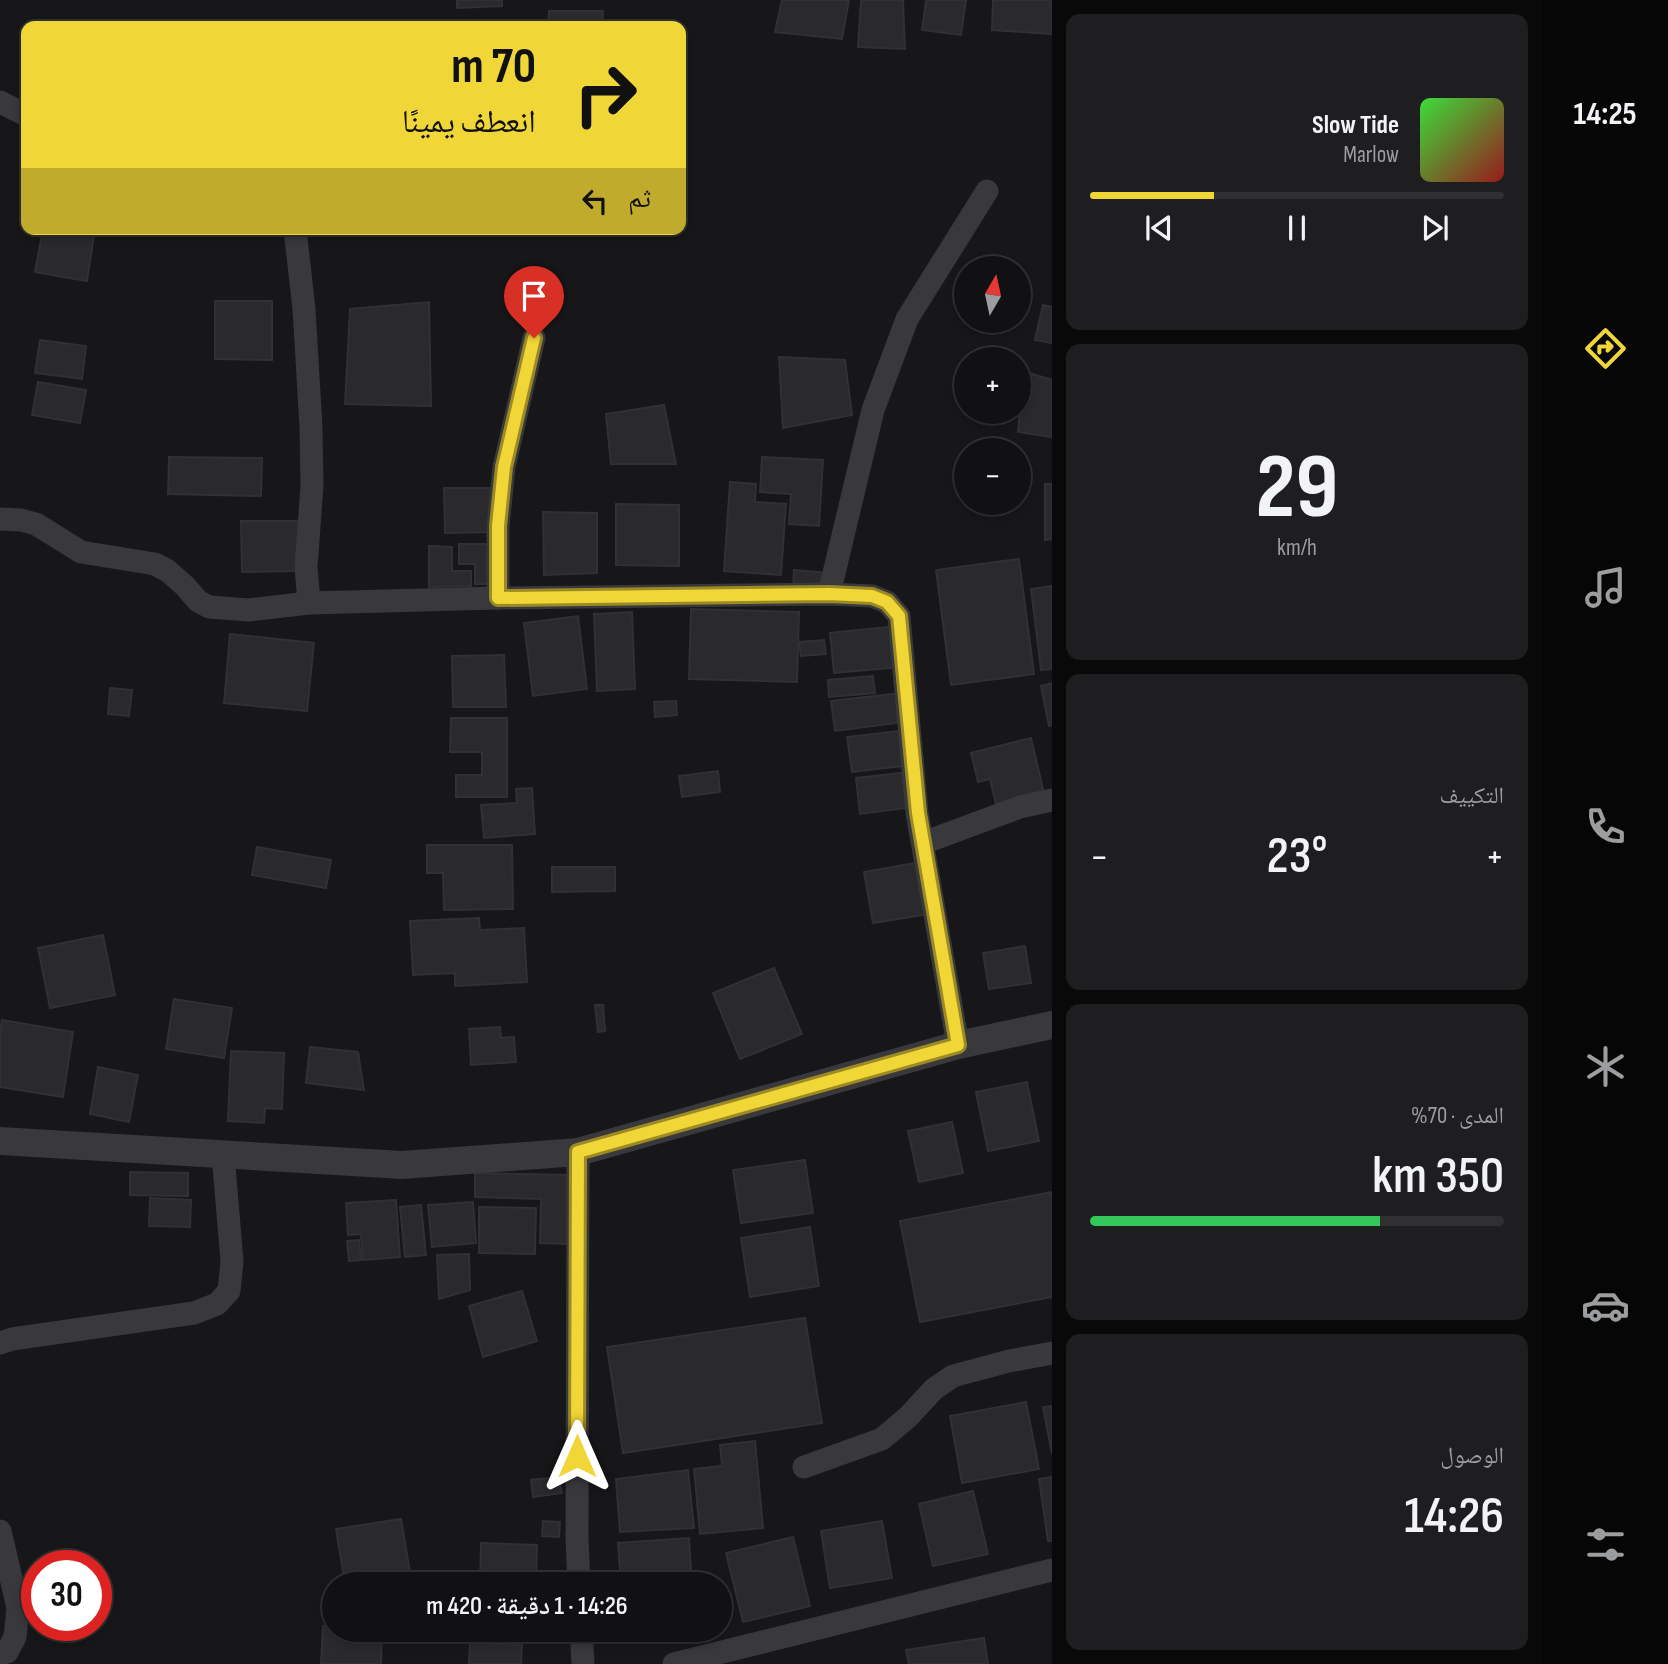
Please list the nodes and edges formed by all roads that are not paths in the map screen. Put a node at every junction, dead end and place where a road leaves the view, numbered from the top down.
1 (0, 102) edge
2 (21, 112) edge
3 (987, 191) dead end
4 (296, 235) edge
5 (534, 338) dead end
6 (0, 519) edge
7 (829, 594) junction
8 (498, 598) junction
9 (309, 603) junction
10 (1052, 800) edge
11 (923, 843) junction
12 (1052, 1025) edge
13 (958, 1045) junction
14 (0, 1141) edge
15 (578, 1152) junction
16 (223, 1154) junction
17 (0, 1343) edge
18 (1052, 1353) edge
19 (804, 1467) dead end
20 (0, 1531) edge
21 (1052, 1570) edge
22 (578, 1572) edge
23 (582, 1642) edge
24 (0, 1654) edge
25 (583, 1664) edge
26 (674, 1664) edge

1 - 2 street
3 - 7 street
4 - 9 street
5 - 8 street
6 - 9 street
7 - 8 street
7 - 11 street
8 - 9 street
10 - 11 street
11 - 13 street
12 - 13 street
13 - 15 street
14 - 16 street
15 - 16 street
15 - 22 street
16 - 17 street
18 - 19 street
20 - 24 street
21 - 26 street
23 - 25 street

